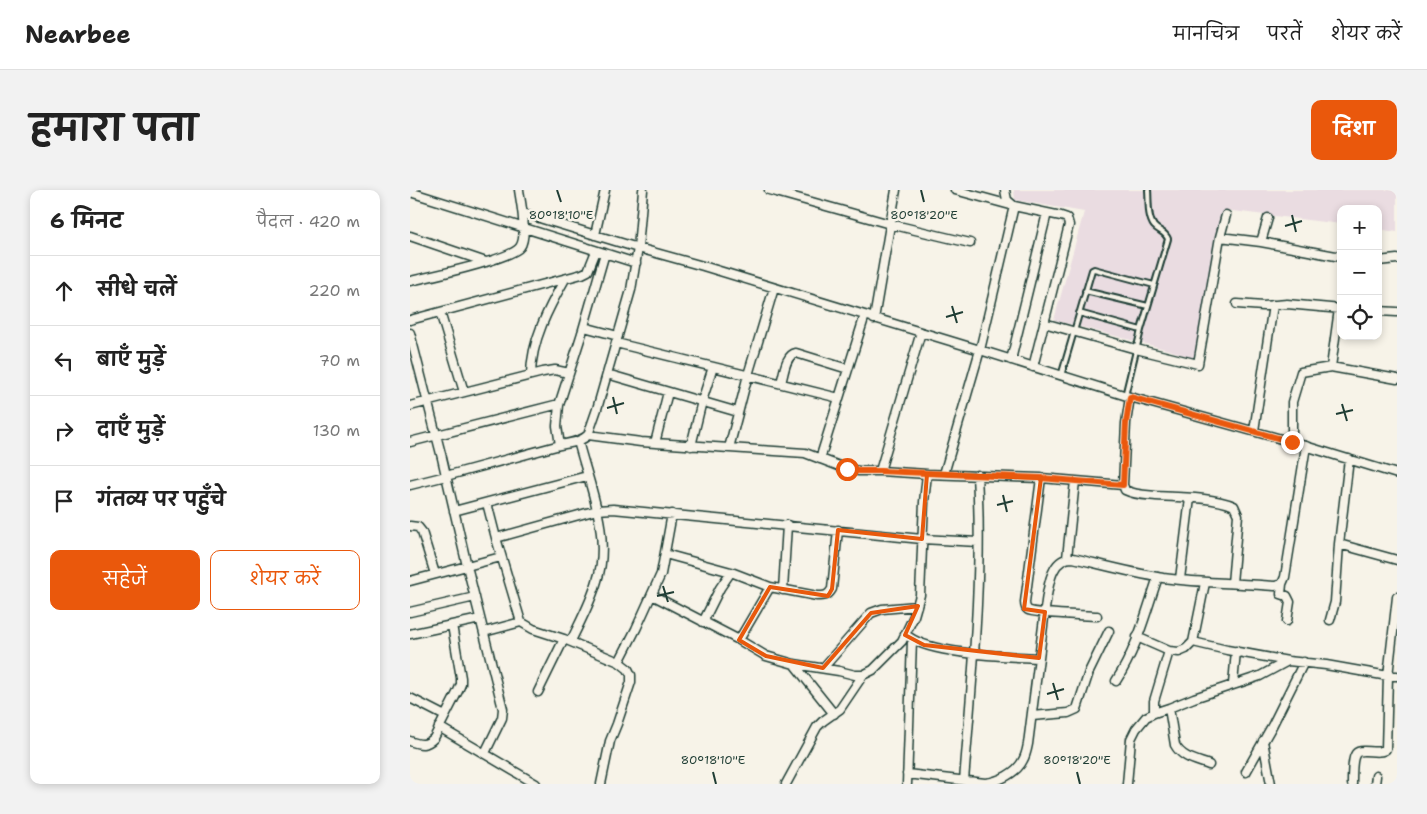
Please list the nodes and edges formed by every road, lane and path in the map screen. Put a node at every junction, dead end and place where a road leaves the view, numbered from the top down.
1 (519, 190) edge
2 (604, 190) edge
3 (643, 190) edge
4 (769, 190) edge
5 (896, 190) edge
6 (955, 190) edge
7 (1006, 190) edge
8 (1148, 190) edge
9 (410, 192) edge
10 (1014, 206) junction
11 (524, 213) junction
12 (1046, 213) junction
13 (1226, 215) dead end
14 (1268, 218) dead end
15 (890, 224) junction
16 (524, 228) junction
17 (595, 235) junction
18 (410, 236) edge
19 (1220, 237) junction
20 (1261, 242) junction
21 (970, 243) dead end
22 (638, 248) junction
23 (596, 251) junction
24 (605, 253) junction
25 (1337, 256) edge
26 (1397, 259) edge
27 (1382, 260) edge
28 (486, 262) junction
29 (636, 263) junction
30 (565, 279) junction
31 (410, 281) edge
32 (1154, 285) junction
33 (774, 288) junction
34 (1085, 291) junction
35 (1237, 304) dead end
36 (1273, 305) junction
37 (1148, 306) junction
38 (1337, 309) edge
39 (1382, 311) edge
40 (440, 312) junction
41 (1397, 312) edge
42 (1079, 313) junction
43 (864, 315) junction
44 (874, 319) junction
45 (410, 320) edge
46 (1044, 323) junction
47 (584, 327) junction
48 (1337, 328) edge
49 (1141, 330) junction
50 (921, 332) junction
51 (1074, 332) junction
52 (410, 333) edge
53 (617, 340) junction
54 (980, 350) junction
55 (1136, 350) junction
56 (1011, 360) junction
57 (713, 367) junction
58 (1033, 367) junction
59 (1331, 367) junction
60 (848, 369) junction
61 (569, 373) junction
62 (531, 374) junction
63 (608, 374) junction
64 (748, 375) junction
65 (1061, 376) junction
66 (1397, 379) edge
67 (781, 383) junction
68 (464, 392) junction
69 (668, 392) junction
70 (1127, 396) junction
71 (839, 398) junction
72 (702, 401) junction
73 (428, 402) junction
74 (559, 405) junction
75 (410, 406) edge
76 (738, 412) junction
77 (1254, 431) junction
78 (436, 435) junction
79 (588, 435) junction
80 (578, 441) junction
81 (410, 442) edge
82 (1292, 442) junction
83 (655, 443) junction
84 (560, 444) junction
85 (691, 446) junction
86 (1306, 446) junction
87 (729, 448) junction
88 (820, 459) junction
89 (1349, 459) junction
90 (880, 471) junction
91 (928, 474) junction
92 (944, 474) junction
93 (1397, 474) edge
94 (977, 475) junction
95 (446, 476) junction
96 (587, 476) junction
97 (1041, 478) junction
98 (1075, 481) junction
99 (410, 485) edge
100 (1123, 485) junction
101 (1190, 498) junction
102 (487, 503) junction
103 (597, 510) junction
104 (454, 511) junction
105 (672, 514) junction
106 (787, 525) junction
107 (410, 526) edge
108 (838, 530) junction
109 (496, 538) junction
110 (922, 538) junction
111 (978, 542) junction
112 (1339, 544) junction
113 (665, 554) junction
114 (501, 557) junction
115 (1067, 558) junction
116 (1397, 560) edge
117 (467, 566) junction
118 (731, 572) junction
119 (435, 574) junction
120 (1158, 577) junction
121 (1180, 579) junction
122 (410, 581) edge
123 (1205, 583) junction
124 (1232, 583) junction
125 (1282, 584) junction
126 (770, 587) junction
127 (783, 590) junction
128 (652, 595) junction
129 (1397, 596) edge
130 (475, 597) junction
131 (917, 606) junction
132 (410, 612) edge
133 (1045, 612) junction
134 (1097, 616) dead end
135 (480, 619) junction
136 (1330, 620) dead end
137 (1287, 621) dead end
138 (521, 622) junction
139 (703, 622) junction
140 (452, 625) junction
141 (1109, 631) dead end
142 (484, 632) junction
143 (410, 634) edge
144 (905, 635) junction
145 (1137, 638) junction
146 (568, 640) junction
147 (739, 640) junction
148 (912, 640) junction
149 (1193, 642) junction
150 (1236, 651) junction
151 (1168, 652) junction
152 (974, 653) junction
153 (1039, 658) junction
154 (1288, 661) junction
155 (619, 662) junction
156 (1304, 662) junction
157 (794, 664) junction
158 (823, 668) junction
159 (863, 675) junction
160 (1388, 676) junction
161 (1397, 676) edge
162 (1116, 681) dead end
163 (1234, 684) junction
164 (538, 692) dead end
165 (410, 698) edge
166 (1169, 708) junction
167 (1154, 713) junction
168 (834, 714) junction
169 (445, 716) junction
170 (1032, 716) junction
171 (439, 727) junction
172 (410, 741) edge
173 (1263, 741) junction
174 (485, 754) junction
175 (1209, 765) dead end
176 (1246, 772) dead end
177 (907, 774) junction
178 (964, 780) junction
179 (535, 784) edge
180 (601, 784) edge
181 (786, 784) edge
182 (907, 784) edge
183 (1127, 784) edge
184 (1271, 784) edge
185 (1352, 784) edge

1 - 11 street
2 - 17 street
3 - 22 street
4 - 15 street
5 - 15 street
6 - 10 street
7 - 10 street
8 - 32 lane
9 - 16 street
10 - 12 street
10 - 54 street
11 - 16 street
11 - 17 street
12 - 46 street
12 - 56 street
13 - 19 street
14 - 20 street
15 - 21 street
15 - 44 street
16 - 23 street
16 - 28 street
17 - 22 street
18 - 28 street
19 - 20 street
19 - 55 street
20 - 25 street
22 - 29 street
22 - 33 street
23 - 24 street
23 - 30 street
24 - 29 street
24 - 47 street
26 - 27 street
28 - 31 street
29 - 53 street
30 - 40 street
30 - 62 street
32 - 34 lane
32 - 37 lane
33 - 43 street
33 - 64 street
34 - 37 lane
34 - 42 lane
35 - 36 street
36 - 38 street
36 - 77 street
37 - 49 lane
39 - 41 street
40 - 45 street
40 - 68 street
42 - 49 lane
42 - 51 lane
43 - 44 street
43 - 60 street
44 - 50 street
46 - 51 street
46 - 58 street
47 - 53 street
47 - 61 street
48 - 59 street
49 - 55 lane
50 - 54 street
50 - 90 street
51 - 55 street
51 - 65 lane
52 - 73 street
53 - 57 street
53 - 63 street
54 - 56 street
54 - 92 street
55 - 70 lane
56 - 58 street
57 - 64 street
57 - 72 street
58 - 65 street
59 - 66 street
59 - 82 street
60 - 67 street
60 - 71 street
61 - 62 street
61 - 74 street
62 - 68 street
63 - 69 street
63 - 79 street
64 - 67 street
64 - 76 street
65 - 70 street
67 - 71 street
68 - 73 street
69 - 72 street
69 - 83 street
70 - 77 street
70 - 100 street
71 - 88 street
72 - 76 street
72 - 85 street
73 - 75 street
73 - 78 street
74 - 78 street
74 - 84 street
76 - 87 street
77 - 82 street
78 - 81 street
78 - 95 street
79 - 80 street
79 - 83 street
80 - 84 street
80 - 96 street
82 - 86 street
83 - 85 street
84 - 95 street
85 - 87 street
86 - 89 street
86 - 125 street
87 - 88 street
88 - 90 street
89 - 93 street
89 - 112 street
90 - 91 street
91 - 92 street
91 - 110 street
92 - 94 street
94 - 97 street
94 - 111 street
95 - 99 street
95 - 104 street
96 - 102 street
96 - 103 street
97 - 98 street
97 - 133 street
98 - 100 street
98 - 115 street
100 - 101 street
101 - 121 street
101 - 124 street
102 - 104 street
102 - 109 street
103 - 105 street
103 - 109 street
103 - 146 street
104 - 117 street
105 - 106 street
105 - 113 street
106 - 108 street
106 - 127 street
107 - 119 street
108 - 110 street
108 - 127 street
109 - 114 street
110 - 111 street
110 - 131 street
111 - 152 street
112 - 116 street
112 - 136 street
113 - 118 street
113 - 128 street
114 - 117 street
114 - 138 street
115 - 120 street
115 - 133 street
117 - 119 street
117 - 130 street
118 - 126 street
118 - 139 street
119 - 122 street
120 - 121 street
120 - 145 street
121 - 123 street
123 - 124 street
123 - 149 street
124 - 125 street
125 - 137 street
126 - 127 street
126 - 147 street
128 - 139 street
128 - 155 street
129 - 160 street
130 - 132 street
130 - 135 street
131 - 144 street
131 - 158 street
133 - 134 street
133 - 153 street
135 - 140 street
135 - 142 street
138 - 142 street
138 - 146 street
139 - 147 street
140 - 143 street
140 - 169 street
141 - 170 street
142 - 174 street
144 - 148 street
144 - 159 street
145 - 151 street
145 - 162 street
146 - 155 street
146 - 164 street
147 - 157 street
148 - 152 street
148 - 177 street
149 - 150 street
149 - 151 street
150 - 154 street
150 - 163 street
151 - 167 street
152 - 153 street
152 - 178 street
153 - 170 street
154 - 156 street
154 - 163 street
155 - 180 street
156 - 160 street
156 - 173 street
157 - 158 street
157 - 168 street
158 - 159 street
159 - 168 street
160 - 161 street
160 - 185 street
163 - 166 street
165 - 169 street
166 - 167 street
166 - 175 street
167 - 183 street
168 - 181 street
169 - 171 street
170 - 178 street
171 - 172 street
171 - 174 street
173 - 176 street
173 - 184 street
174 - 179 street
177 - 178 street
177 - 182 street

